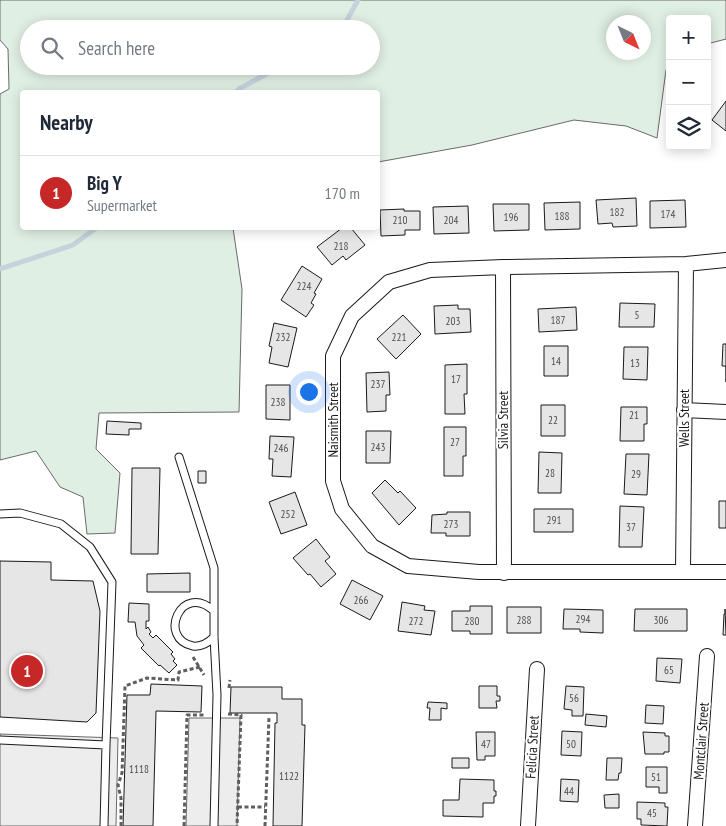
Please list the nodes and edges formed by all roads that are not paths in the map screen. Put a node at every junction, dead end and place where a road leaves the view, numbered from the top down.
1 (726, 260) edge
2 (686, 264) junction
3 (503, 267) junction
4 (684, 410) junction
5 (726, 412) edge
6 (179, 457) dead end
7 (0, 514) edge
8 (683, 572) junction
9 (726, 572) edge
10 (504, 573) junction
11 (214, 611) junction
12 (214, 637) junction
13 (707, 656) dead end
14 (537, 669) dead end
15 (0, 740) edge
16 (106, 745) junction
17 (104, 826) edge
18 (214, 826) edge
19 (528, 826) edge
20 (694, 826) edge

1 - 2 street, Naismith Street
2 - 3 street, Naismith Street
2 - 4 street, Wells Street
3 - 10 street, Silvia Street
3 - 10 street, Naismith Street
4 - 5 street
4 - 8 street, Wells Street
6 - 11 lane
7 - 16 lane
8 - 9 street, Naismith Street
8 - 10 street, Naismith Street
11 - 12 lane
11 - 12 lane
12 - 18 lane
13 - 20 street, Montclair Street
14 - 19 street, Felicia Street
15 - 16 lane
16 - 17 lane

